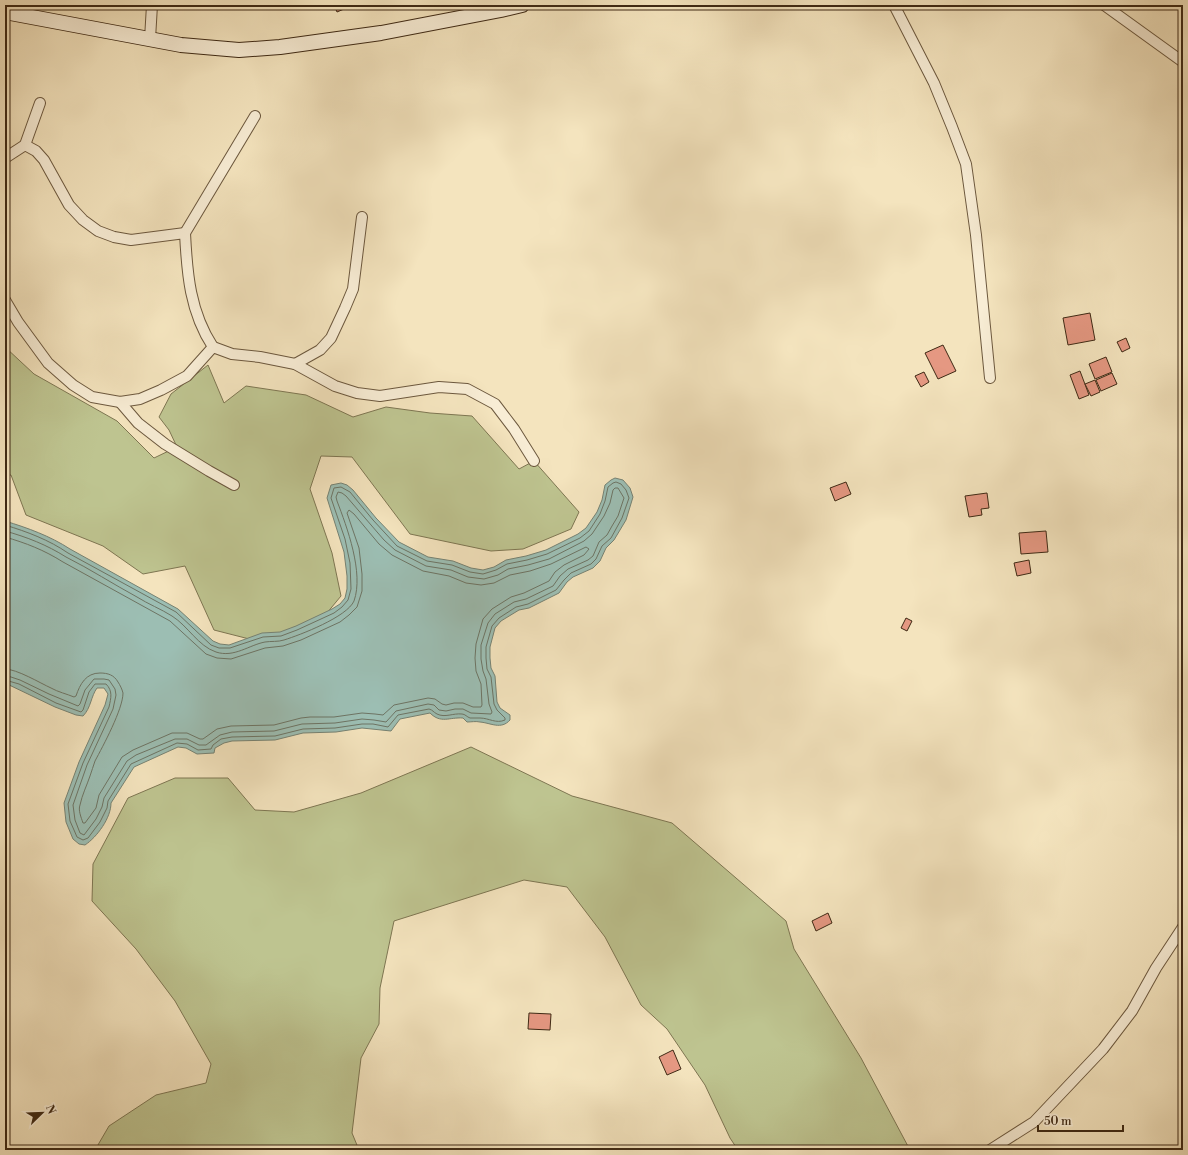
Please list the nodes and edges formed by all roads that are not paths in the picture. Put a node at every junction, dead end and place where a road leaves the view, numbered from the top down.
1 (152, 5) edge
2 (522, 5) edge
3 (894, 5) edge
4 (1104, 5) edge
5 (5, 12) edge
6 (150, 39) junction
7 (1183, 62) edge
8 (40, 102) dead end
9 (255, 116) dead end
10 (25, 145) junction
11 (5, 158) edge
12 (362, 217) dead end
13 (185, 233) junction
14 (5, 300) edge
15 (213, 347) junction
16 (295, 364) junction
17 (990, 378) dead end
18 (120, 402) junction
19 (534, 461) dead end
20 (234, 485) dead end
21 (1183, 927) edge
22 (990, 1150) edge

1 - 6 street
2 - 6 street
3 - 17 street
4 - 7 street
5 - 6 street
8 - 10 street
9 - 13 street
10 - 11 street
10 - 13 street
12 - 16 street
13 - 15 street
14 - 18 street
15 - 16 street
15 - 18 street
16 - 19 street
18 - 20 street
21 - 22 street

